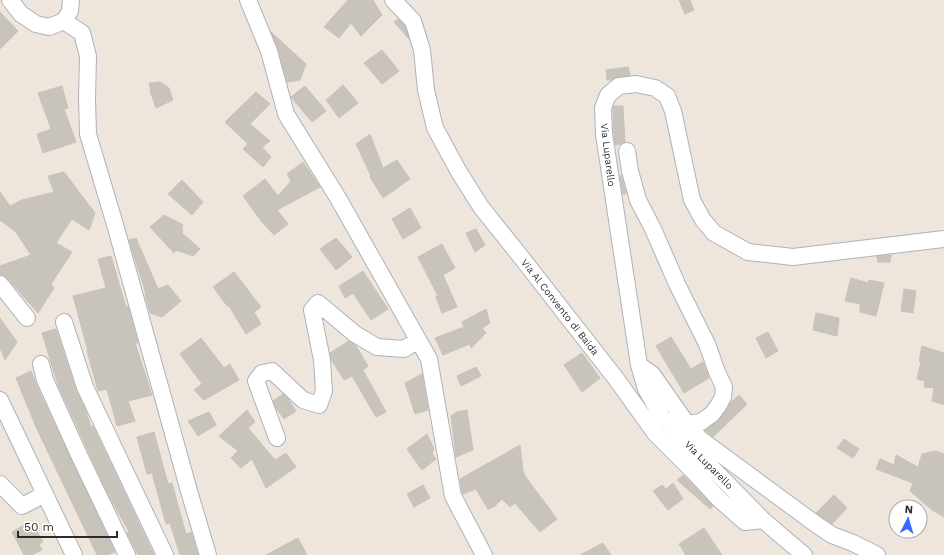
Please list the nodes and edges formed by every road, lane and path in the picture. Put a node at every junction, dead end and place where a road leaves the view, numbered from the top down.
1 (10, 0) edge
2 (72, 0) edge
3 (248, 0) edge
4 (393, 0) edge
5 (64, 22) junction
6 (627, 152) dead end
7 (944, 239) edge
8 (0, 284) edge
9 (27, 318) dead end
10 (64, 322) dead end
11 (418, 340) junction
12 (41, 364) dead end
13 (639, 364) junction
14 (0, 400) edge
15 (687, 424) junction
16 (277, 438) dead end
17 (0, 484) edge
18 (45, 494) junction
19 (764, 520) junction
20 (74, 555) edge
21 (127, 555) edge
22 (164, 555) edge
23 (208, 555) edge
24 (484, 555) edge
25 (804, 555) edge
26 (877, 555) edge

1 - 5 street
2 - 5 street
3 - 11 street
4 - 19 street, Via Al Convento di Baida
5 - 23 street
6 - 15 street
7 - 13 street, Via Luparello
8 - 9 street
10 - 22 street
11 - 16 street
11 - 24 street
12 - 21 street
13 - 15 street
13 - 19 street, Via Luparello
14 - 18 street
15 - 26 street
17 - 18 street
18 - 20 street
19 - 25 street

